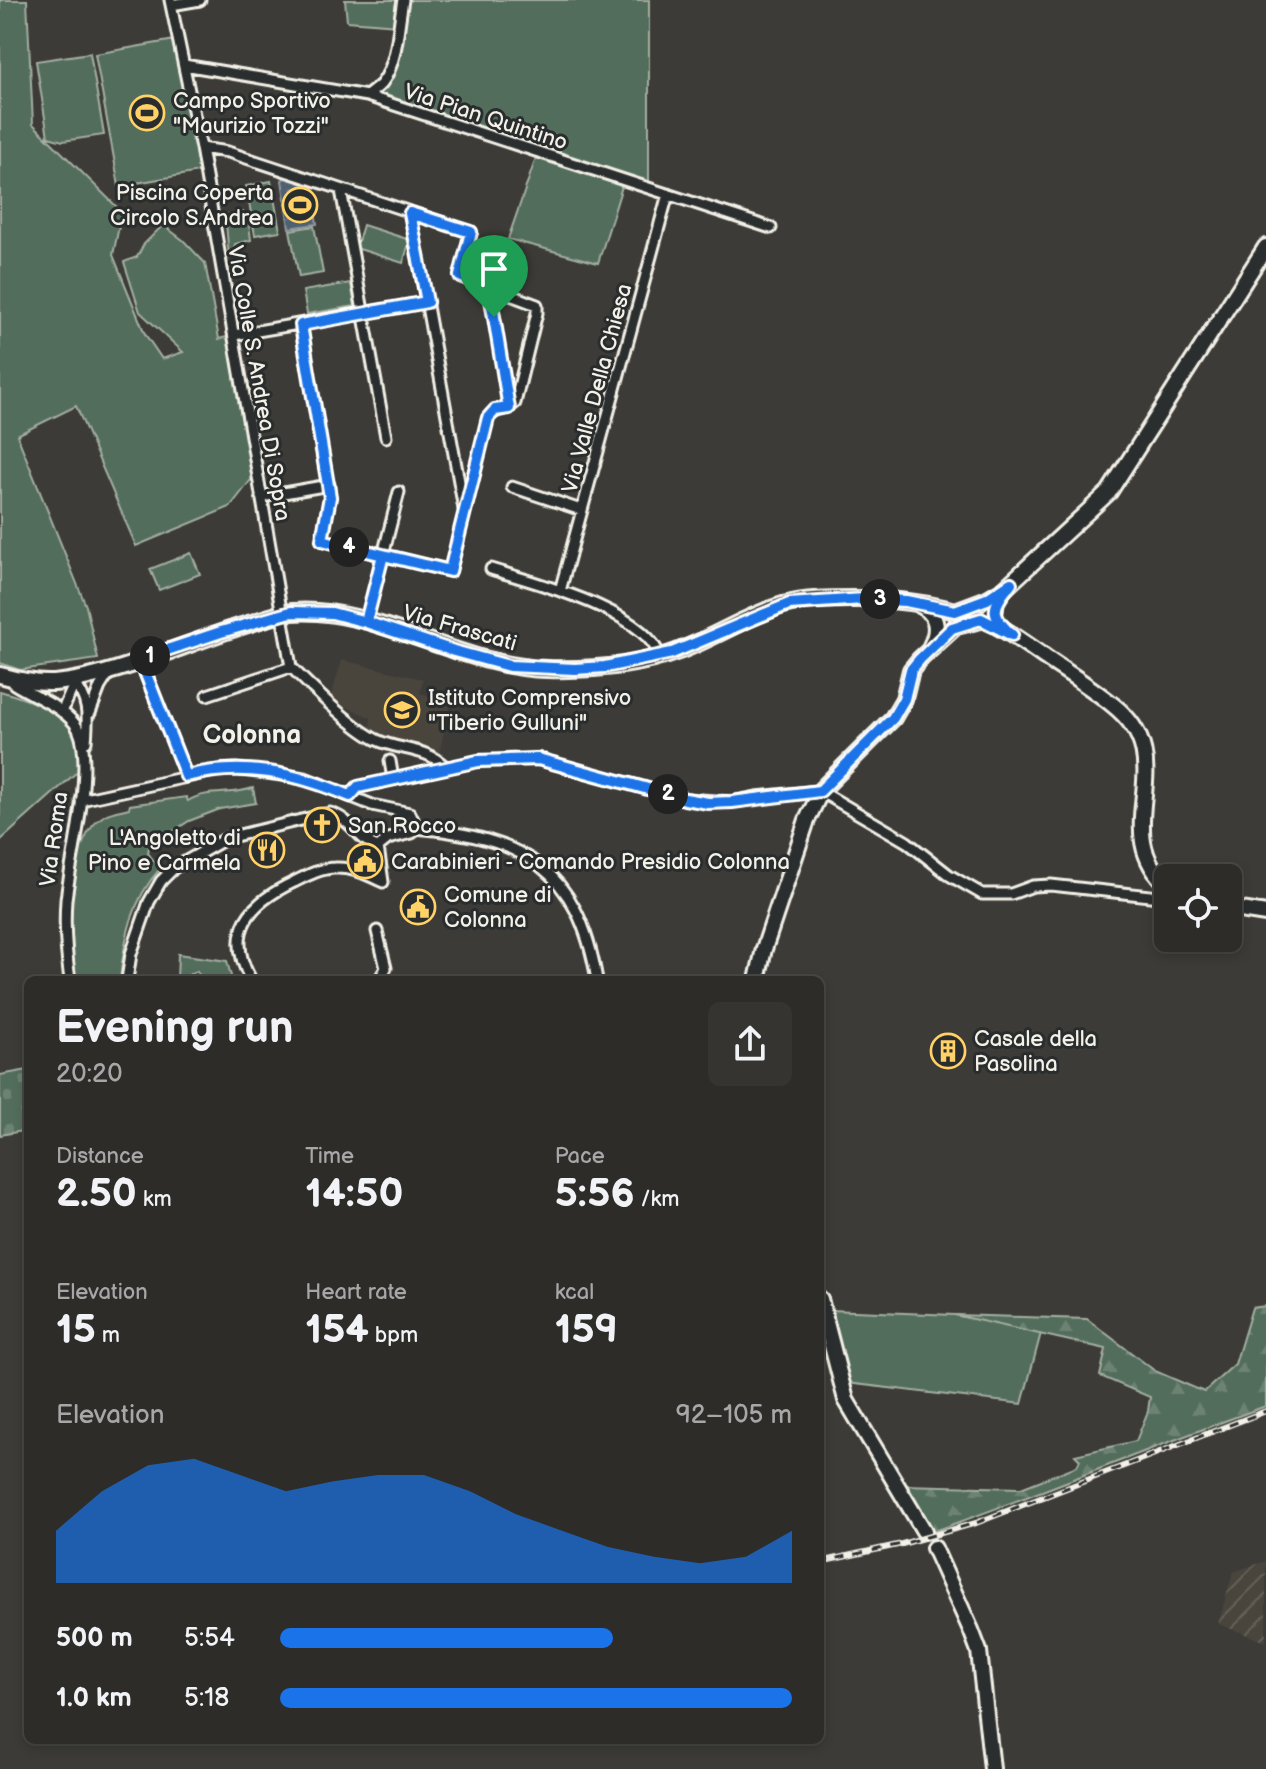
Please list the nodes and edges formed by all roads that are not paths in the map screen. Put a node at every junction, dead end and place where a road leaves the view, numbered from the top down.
1 (200, 0) edge
2 (403, 0) edge
3 (171, 3) edge
4 (184, 65) junction
5 (367, 96) junction
6 (201, 148) junction
7 (341, 190) junction
8 (668, 194) junction
9 (410, 213) junction
10 (771, 228) dead end
11 (1266, 247) edge
12 (489, 287) junction
13 (427, 302) junction
14 (364, 312) junction
15 (301, 325) junction
16 (234, 335) junction
17 (509, 408) junction
18 (386, 437) dead end
19 (329, 485) junction
20 (512, 487) dead end
21 (399, 492) dead end
22 (261, 497) junction
23 (581, 510) junction
24 (465, 512) junction
25 (383, 555) junction
26 (491, 569) dead end
27 (560, 591) junction
28 (906, 601) junction
29 (988, 606) junction
30 (955, 611) junction
31 (281, 614) junction
32 (981, 619) junction
33 (366, 622) junction
34 (1012, 635) junction
35 (929, 649) junction
36 (660, 657) junction
37 (140, 659) junction
38 (291, 667) junction
39 (114, 670) junction
40 (5, 679) edge
41 (74, 685) junction
42 (207, 695) dead end
43 (62, 712) junction
44 (88, 716) junction
45 (85, 754) junction
46 (390, 761) dead end
47 (445, 767) junction
48 (186, 776) junction
49 (393, 779) junction
50 (820, 791) junction
51 (350, 796) junction
52 (81, 800) junction
53 (415, 826) junction
54 (378, 847) junction
55 (1154, 870) edge
56 (1154, 896) edge
57 (1242, 910) edge
58 (1266, 914) edge
59 (377, 931) dead end
60 (69, 976) edge
61 (128, 976) edge
62 (249, 976) edge
63 (381, 976) edge
64 (596, 976) edge
65 (758, 976) edge
66 (824, 1315) edge
67 (924, 1531) dead end
68 (934, 1548) dead end
69 (992, 1769) edge

1 - 3 street
2 - 5 street
3 - 4 street, Via Colle S. Andrea Di Sopra
4 - 5 street, Via Pian Quintino
4 - 6 street, Via Colle S. Andrea Di Sopra
5 - 8 street, Via Pian Quintino
6 - 7 street
6 - 16 street, Via Colle S. Andrea Di Sopra
7 - 9 street
7 - 14 street
8 - 10 street, Via Pian Quintino
8 - 23 street, Via Valle Della Chiesa
9 - 12 street
9 - 13 street
11 - 29 street
12 - 17 street
12 - 17 street
13 - 14 street
13 - 24 street
14 - 15 street
14 - 18 street
15 - 16 street
15 - 19 street
16 - 22 street, Via Colle S. Andrea Di Sopra
17 - 24 street
19 - 22 street
19 - 25 street
20 - 23 street
21 - 25 street
22 - 31 street, Via Colle S. Andrea Di Sopra
23 - 27 street, Via Valle Della Chiesa
24 - 25 street
25 - 33 street
26 - 27 street
27 - 36 street
28 - 30 street, Via Frascati
28 - 35 street
28 - 36 street, Via Frascati
29 - 30 street
29 - 32 street
29 - 34 street
30 - 32 street, Via Frascati
31 - 33 street, Via Frascati
31 - 37 street, Via Frascati
31 - 38 street, Via Colle S. Andrea Di Sopra
32 - 34 street, Via Frascati
32 - 35 street
33 - 36 street, Via Frascati
34 - 55 street
35 - 50 street
37 - 39 street, Via Frascati
37 - 48 street
38 - 42 street
38 - 47 street
39 - 41 street, Via Frascati
39 - 44 street
40 - 41 street
40 - 43 street
41 - 43 street
41 - 44 street
43 - 45 street
44 - 45 street
45 - 52 street, Via Roma
46 - 49 street
47 - 49 street
47 - 50 street
48 - 51 street
48 - 52 street
49 - 51 street
50 - 56 street
50 - 65 street
51 - 53 street
52 - 60 street, Via Roma
53 - 54 street
53 - 64 street
54 - 61 street
54 - 62 street
57 - 58 street
59 - 63 street
66 - 67 street
68 - 69 street

